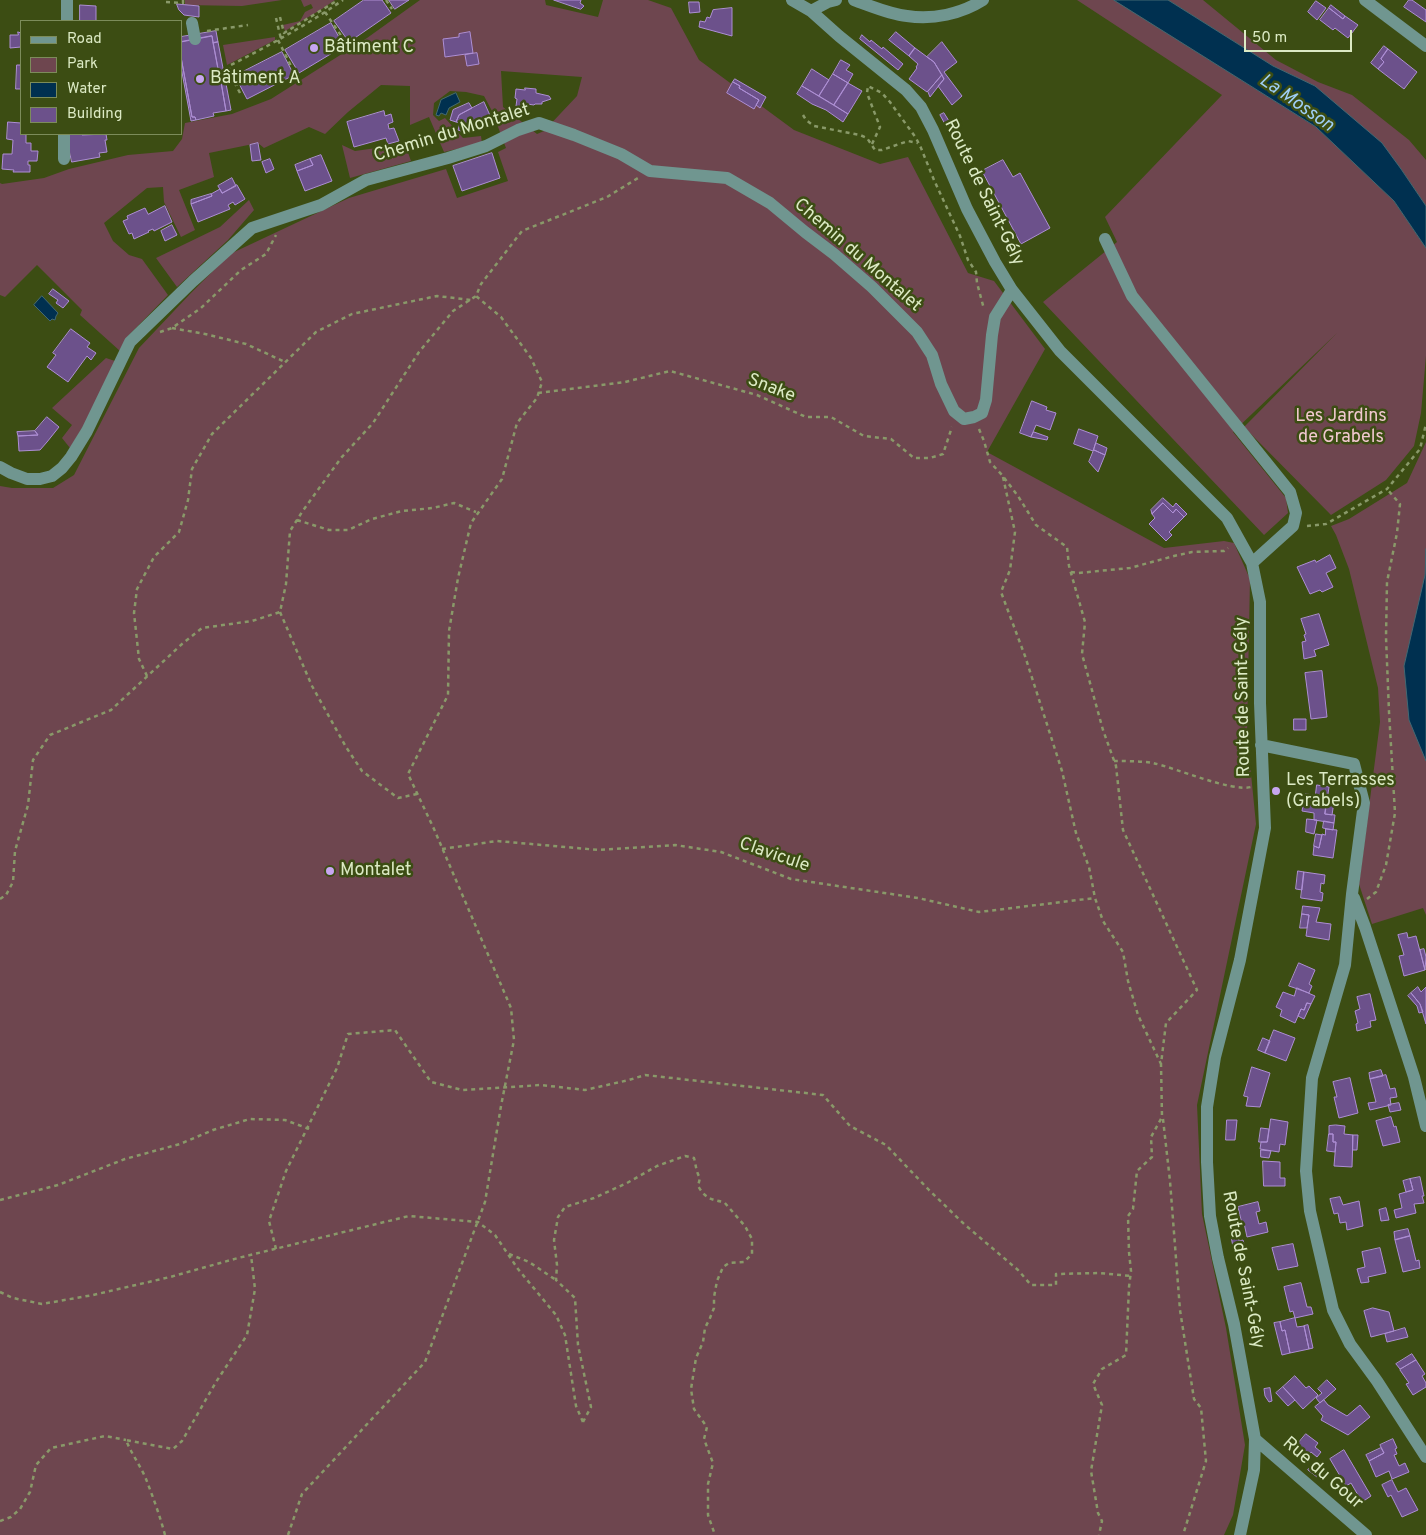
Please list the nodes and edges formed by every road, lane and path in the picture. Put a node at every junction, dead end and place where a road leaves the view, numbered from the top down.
1 (67, 0) edge
2 (338, 0) edge
3 (343, 0) edge
4 (386, 0) edge
5 (792, 0) edge
6 (836, 0) edge
7 (854, 0) edge
8 (983, 0) edge
9 (1365, 0) edge
10 (166, 2) dead end
11 (183, 2) edge
12 (390, 4) dead end
13 (392, 9) dead end
14 (811, 11) junction
15 (325, 12) junction
16 (66, 20) edge
17 (333, 23) junction
18 (248, 24) dead end
19 (193, 32) dead end
20 (342, 34) dead end
21 (280, 40) junction
22 (344, 40) dead end
23 (1426, 46) edge
24 (284, 52) junction
25 (292, 62) dead end
26 (293, 70) dead end
27 (232, 78) junction
28 (240, 88) dead end
29 (240, 93) dead end
30 (803, 115) dead end
31 (64, 135) edge
32 (918, 143) junction
33 (872, 144) junction
34 (64, 159) dead end
35 (650, 171) junction
36 (277, 233) dead end
37 (1105, 239) dead end
38 (1012, 290) junction
39 (476, 296) junction
40 (471, 300) junction
41 (172, 328) junction
42 (154, 334) dead end
43 (992, 335) junction
44 (285, 362) junction
45 (538, 393) junction
46 (957, 414) junction
47 (974, 417) junction
48 (1426, 424) edge
49 (0, 467) edge
50 (1002, 475) junction
51 (1387, 489) junction
52 (476, 512) dead end
53 (297, 520) junction
54 (1293, 526) junction
55 (1240, 540) junction
56 (1252, 563) junction
57 (1071, 572) junction
58 (280, 612) junction
59 (147, 676) junction
60 (1261, 745) junction
61 (1114, 761) junction
62 (1263, 784) junction
63 (418, 794) junction
64 (442, 849) junction
65 (0, 898) edge
66 (1095, 898) junction
67 (1354, 898) junction
68 (1161, 1064) junction
69 (504, 1087) junction
70 (1162, 1117) junction
71 (1426, 1126) edge
72 (308, 1128) junction
73 (312, 1130) dead end
74 (0, 1200) edge
75 (478, 1222) junction
76 (276, 1249) junction
77 (508, 1254) junction
78 (251, 1255) junction
79 (1130, 1276) junction
80 (556, 1280) junction
81 (0, 1292) edge
82 (1255, 1439) junction
83 (126, 1440) junction
84 (1426, 1457) edge
85 (0, 1521) edge
86 (164, 1535) edge
87 (288, 1535) edge
88 (715, 1535) edge
89 (1099, 1535) edge
90 (1184, 1535) edge
91 (1240, 1535) edge
92 (1366, 1535) edge

1 - 16 street
2 - 21 path
3 - 15 path
4 - 12 path
4 - 13 path
5 - 14 street, Route de Saint-Gély
6 - 14 street
7 - 8 street
9 - 23 street
10 - 11 path
14 - 38 street, Route de Saint-Gély
15 - 17 path
15 - 21 path
17 - 20 path
17 - 22 path
18 - 19 path
21 - 24 path
21 - 27 path
24 - 25 path
24 - 26 path
27 - 28 path
27 - 29 path
30 - 33 path
31 - 34 street
32 - 33 path
32 - 33 path
32 - 43 path
35 - 39 path
35 - 46 street, Chemin du Montalet
35 - 49 street, Chemin du Montalet
36 - 41 path
37 - 54 street
38 - 43 street
38 - 55 street, Route de Saint-Gély
39 - 40 path
39 - 45 path
40 - 44 path
40 - 53 path
41 - 42 path
41 - 44 path
43 - 47 street
44 - 59 path
45 - 46 path, Snake
45 - 63 path
46 - 47 street
47 - 50 path
48 - 51 path
50 - 57 path
50 - 66 path
51 - 54 path
51 - 67 path
52 - 53 path
53 - 58 path
54 - 56 street
55 - 56 street, Route de Saint-Gély
55 - 57 path
56 - 60 street, Route de Saint-Gély
57 - 61 path
58 - 59 path
58 - 63 path
59 - 65 path
60 - 62 street, Route de Saint-Gély
60 - 67 street
61 - 62 path
61 - 68 path
62 - 82 street, Route de Saint-Gély
63 - 64 path
64 - 66 path, Clavicule
64 - 69 path
66 - 68 path
67 - 71 street
67 - 84 street
68 - 70 path
69 - 72 path
69 - 75 path
69 - 79 path
70 - 79 path
70 - 90 path
72 - 73 path
72 - 74 path
72 - 76 path
75 - 76 path
75 - 77 path
75 - 87 path
76 - 78 path
77 - 80 path
77 - 80 path
78 - 81 path
78 - 83 path
79 - 89 path
80 - 88 path
82 - 91 street, Route de Saint-Gély
82 - 92 street, Rue du Gour
83 - 85 path
83 - 86 path

